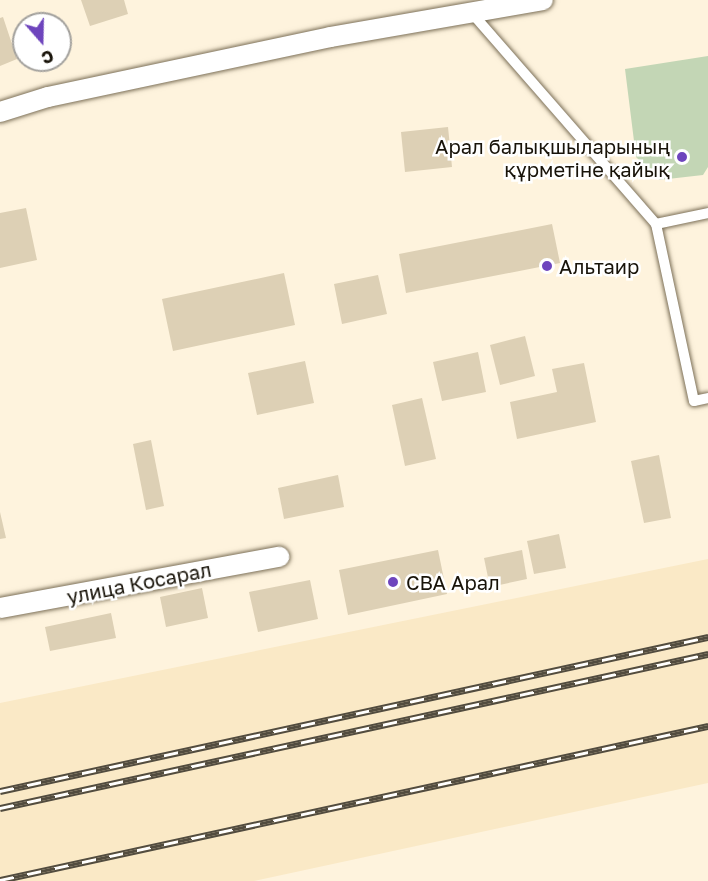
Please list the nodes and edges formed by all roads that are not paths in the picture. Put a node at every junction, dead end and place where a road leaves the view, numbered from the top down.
1 (543, 0) edge
2 (471, 12) junction
3 (0, 112) edge
4 (708, 213) edge
5 (656, 224) junction
6 (708, 398) edge
7 (279, 557) dead end
8 (0, 608) edge

1 - 2 street
2 - 3 street
2 - 5 lane
4 - 5 lane
5 - 6 lane
7 - 8 street, улица Косарал

